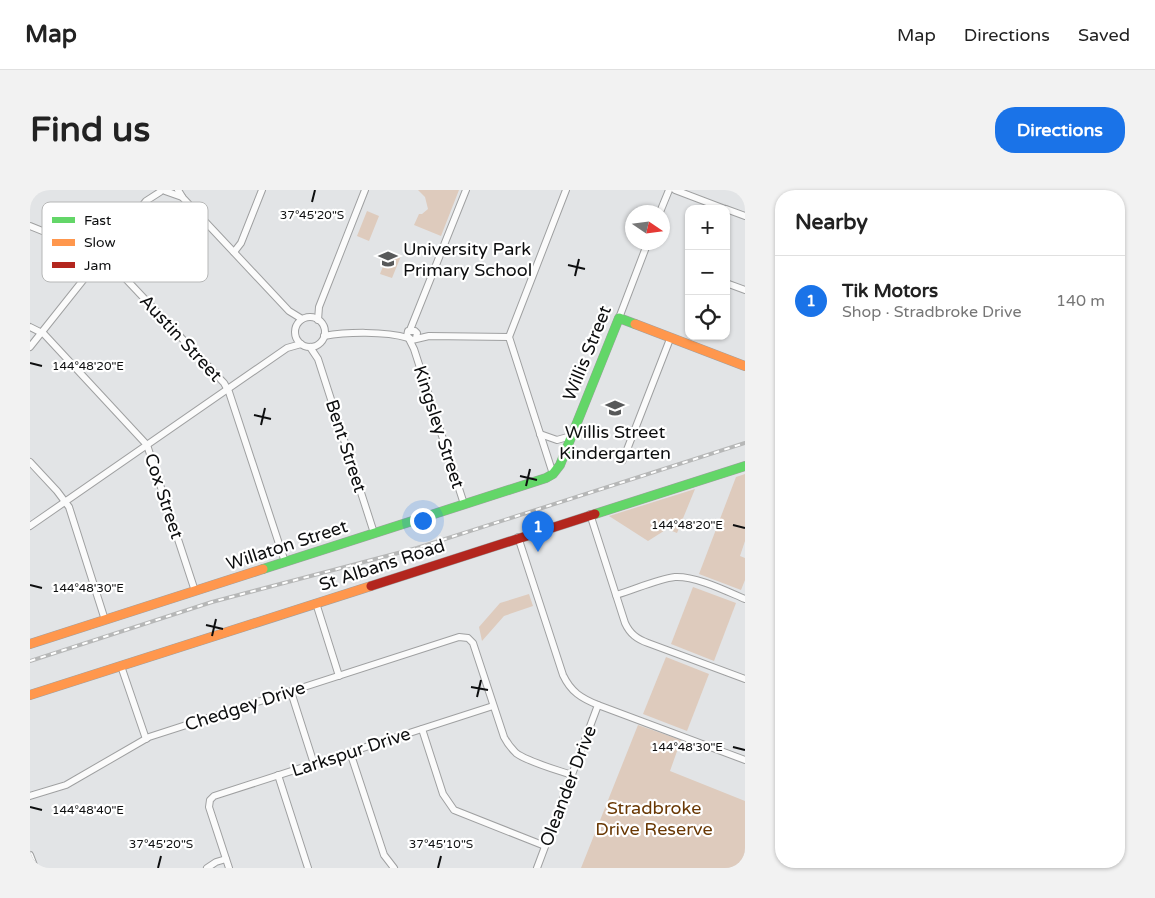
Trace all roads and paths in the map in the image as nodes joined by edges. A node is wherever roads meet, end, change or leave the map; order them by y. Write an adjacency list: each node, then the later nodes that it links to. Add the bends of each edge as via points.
1 (149, 190): 11 (street)
2 (178, 190): 10 (street)
3 (262, 190): 21 (street, via 241,243)
4 (365, 190): 26 (street)
5 (466, 190): 37 (street, Kingsley Street)
6 (566, 190): 40 (street)
7 (668, 190): 13 (street)
8 (675, 190): 14 (street)
9 (162, 191): 10 (street); 11 (street)
10 (183, 198): 12 (street)
11 (146, 201)
12 (187, 202)
13 (663, 205)
14 (715, 205)
15 (730, 210): 16 (street)
16 (745, 216)
17 (208, 224): 21 (street)
18 (30, 226): 19 (street, Austin Street)
19 (42, 231)
20 (645, 250): 29 (street, Willis Street)
21 (234, 252): 27 (street)
22 (81, 282): 35 (street)
23 (127, 282): 49 (street, Austin Street)
24 (730, 284): 25 (street)
25 (745, 290)
26 (319, 307): 28 (street); 31 (street)
27 (289, 311): 30 (street); 32 (street)
28 (311, 317): 30 (street); 31 (street)
29 (618, 318): 41 (street); 51 (street, Willis Street)
30 (302, 319): 32 (street)
31 (318, 320): 34 (street)
32 (296, 326): 38 (street)
33 (30, 327): 35 (street, Cox Street)
34 (324, 328): 36 (street); 39 (street)
35 (41, 332): 44 (street); 52 (street, Cox Street)
36 (339, 333): 37 (street); 39 (street)
37 (412, 335): 40 (street); 58 (street, Kingsley Street)
38 (295, 336): 42 (street); 46 (street)
39 (324, 336): 43 (street)
40 (509, 337): 50 (street)
41 (670, 339): 48 (street); 53 (street)
42 (300, 344): 45 (street); 46 (street)
43 (318, 344): 45 (street); 47 (street, Bent Street)
44 (30, 346)
45 (310, 347): 47 (street, Bent Street)
46 (287, 348): 49 (street)
47 (318, 358): 61 (street, Bent Street)
48 (745, 366)
49 (228, 389): 52 (street); 63 (street, Austin Street)
50 (540, 434): 51 (street, via 557,440); 56 (street)
51 (571, 436): 56 (street, Willis Street)
52 (147, 445): 57 (street); 64 (street, Cox Street)
53 (623, 460)
54 (30, 462): 57 (street)
55 (745, 466): 59 (street, St Albans Road)
56 (553, 474): 58 (street, Willaton Street)
57 (65, 501): 60 (street); 68 (street)
58 (464, 504): 61 (street, Willaton Street)
59 (590, 514): 62 (street, St Albans Road); 65 (street)
60 (30, 526)
61 (374, 533): 63 (street, Willaton Street)
62 (518, 538): 67 (street, St Albans Road); 75 (street, via 567,684 581,698)
63 (285, 562): 64 (street, Willaton Street)
64 (195, 591): 68 (street, Willaton Street)
65 (616, 595): 66 (street, via 679,578 697,581); 72 (street, via 625,623 634,636)
66 (745, 599)
67 (316, 603): 70 (street, St Albans Road); 71 (street)
68 (105, 620): 69 (street, Willaton Street)
69 (30, 644)
70 (121, 666): 74 (street, St Albans Road); 78 (street)
71 (340, 676): 73 (street, Chedgey Drive); 76 (street, Chedgey Drive, via 459,637 468,638 473,643)
72 (745, 679)
73 (291, 692): 78 (street, Chedgey Drive); 81 (street)
74 (30, 695)
75 (598, 705): 80 (street); 83 (street, Oleander Drive)
76 (493, 706): 77 (street, Larkspur Drive); 83 (street, via 510,748)
77 (422, 729): 79 (street, Larkspur Drive); 85 (street, via 443,794 454,810)
78 (146, 739): 84 (street, Chedgey Drive, via 66,785)
79 (350, 752): 81 (street, Larkspur Drive); 92 (street, via 384,854)
80 (745, 760)
81 (314, 764): 82 (street, Larkspur Drive)
82 (278, 775): 87 (street, Larkspur Drive, via 210,800 210,810); 91 (street)
83 (572, 776): 85 (street, Oleander Drive)
84 (30, 796)
85 (545, 846): 93 (street, Oleander Drive)
86 (30, 855): 88 (street)
87 (226, 859): 89 (street); 90 (street)
88 (35, 868)
89 (208, 868)
90 (229, 868)
91 (308, 868)
92 (394, 868)
93 (537, 868)

